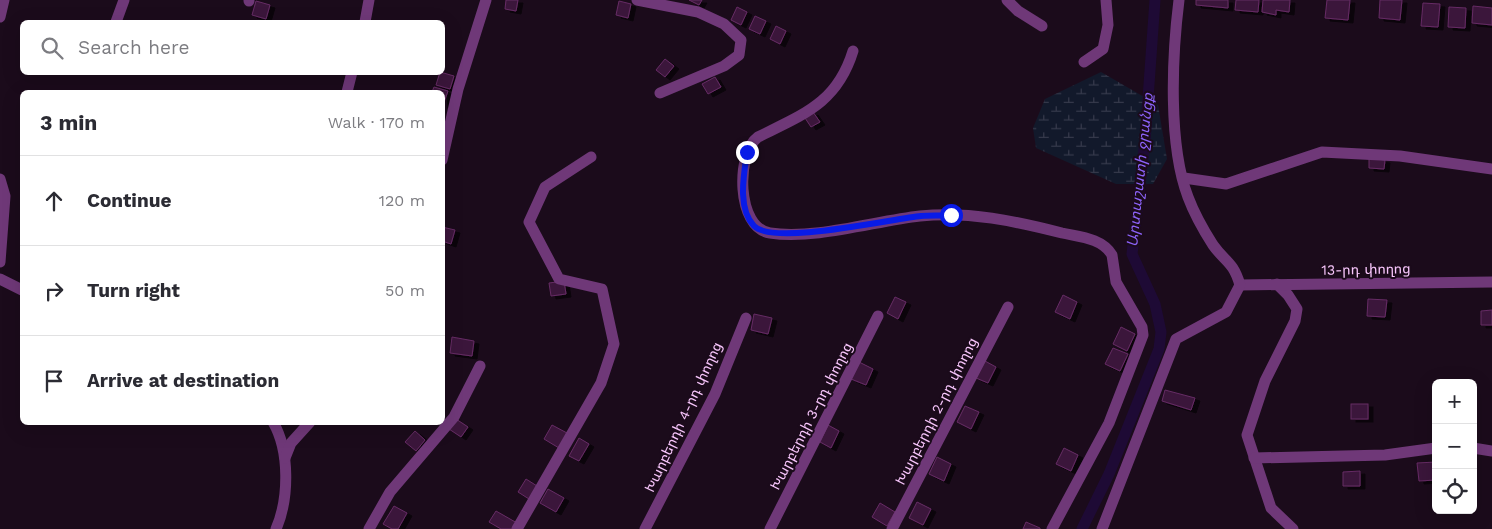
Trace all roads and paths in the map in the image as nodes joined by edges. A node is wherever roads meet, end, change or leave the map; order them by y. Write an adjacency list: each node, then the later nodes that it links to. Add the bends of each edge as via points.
1 (4, 0): 9 (street)
2 (124, 0): 10 (street)
3 (370, 0): 11 (street)
4 (486, 0): 18 (street, via 458,90)
5 (637, 0): 17 (street, via 698,12 724,24 741,40 739,55 724,66)
6 (1007, 0): 12 (street)
7 (1106, 0): 14 (street, via 1108,25 1103,49)
8 (1179, 0): 21 (street, via 1174,99 1176,143)
9 (0, 17)
10 (117, 20)
11 (365, 20)
12 (1042, 26)
13 (853, 51): 46 (street, via 841,81 826,99 758,136 750,145 744,198 748,215 757,228 770,233 799,234 921,216 951,215 1011,220 1099,242 1112,255 1116,282 1142,327 1143,335 1109,423)
14 (1084, 62)
15 (351, 75): 16 (street)
16 (347, 90)
17 (660, 92)
18 (445, 147)
19 (591, 157): 42 (street, via 545,187 529,222 559,279 602,289 614,344 602,383)
20 (1492, 169): 21 (street, via 1400,156 1322,152 1226,184)
21 (1184, 178): 27 (street, via 1188,197 1213,245 1236,270)
22 (0, 179): 23 (street, via 5,196)
23 (0, 262)
24 (0, 279): 28 (street)
25 (1492, 282): 26 (street, 13-րդ փողոց)
26 (1276, 284): 27 (street, 13-րդ փողոց); 39 (street, via 1297,309 1295,321 1264,381 1247,435)
27 (1240, 285): 47 (street, via 1226,312 1176,339)
28 (20, 289)
29 (1008, 307): 45 (street, Խարբերդի 2-րդ փողոց)
30 (878, 316): 44 (street, Խարբերդի 3-րդ փողոց)
31 (746, 318): 43 (street, Խարբերդի 4-րդ փողոց, via 715,394)
32 (480, 366): 41 (street, via 454,417 390,492)
33 (274, 425): 38 (street)
34 (307, 425): 38 (street, via 291,443)
35 (1432, 449): 39 (street, via 1385,455)
36 (1477, 449): 37 (street)
37 (1492, 451)
38 (285, 458): 40 (street, via 283,513)
39 (1254, 458): 48 (street, via 1271,508)
40 (276, 529)
41 (369, 529)
42 (517, 529)
43 (645, 529)
44 (770, 529)
45 (892, 529)
46 (1052, 529)
47 (1102, 529)
48 (1293, 529)

